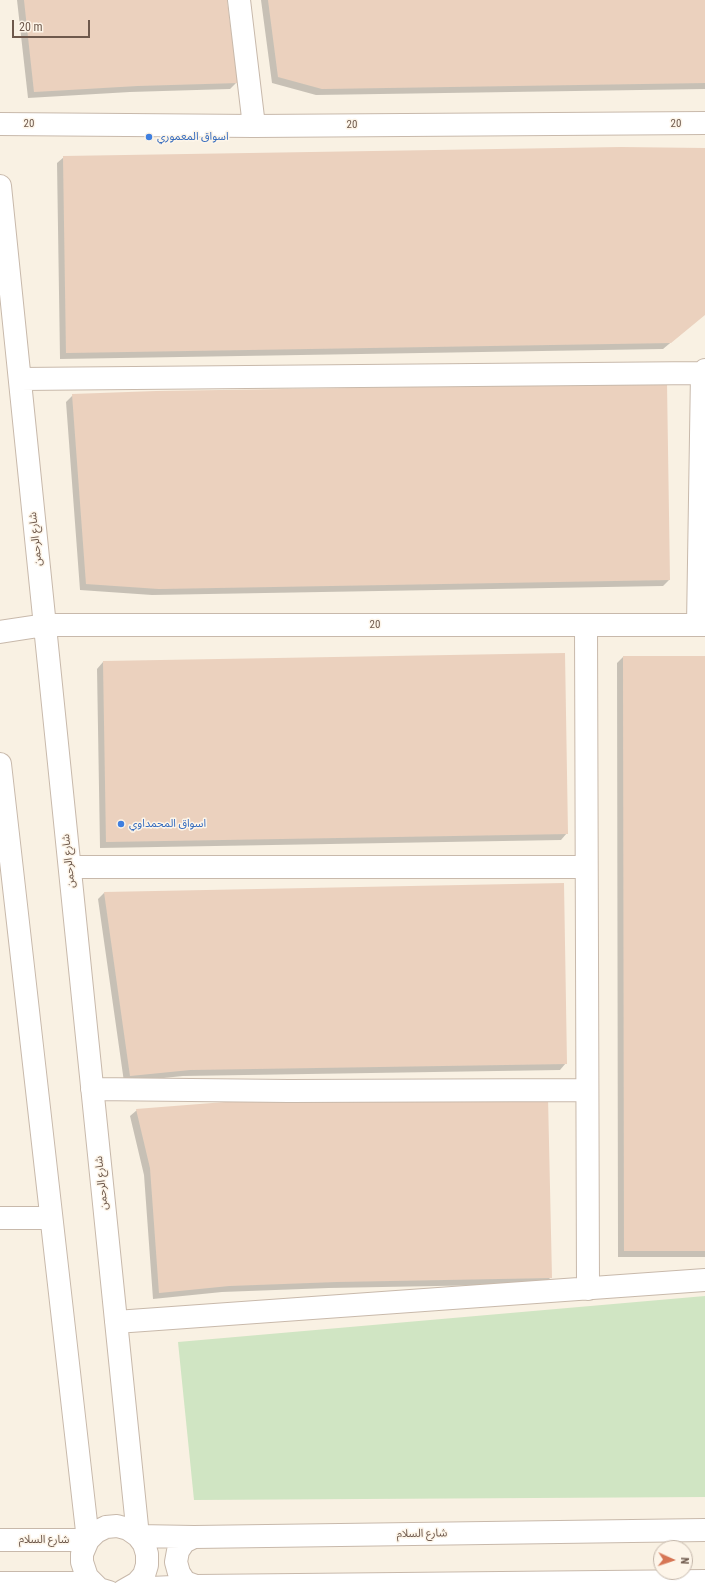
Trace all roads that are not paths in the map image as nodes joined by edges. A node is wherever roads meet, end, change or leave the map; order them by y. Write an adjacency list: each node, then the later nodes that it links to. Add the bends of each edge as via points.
1 (240, 0): 4 (street)
2 (0, 124): 4 (street, 20)
3 (705, 124): 4 (street, 20)
4 (254, 126)
5 (0, 186): 7 (street, شارع الرحمن)
6 (703, 371): 7 (street); 10 (street)
7 (20, 379): 8 (street, شارع الرحمن)
8 (45, 625): 9 (street, 20); 11 (street, 20); 13 (street, شارع الرحمن)
9 (586, 625): 10 (street, 20); 14 (street)
10 (702, 625)
11 (0, 632)
12 (0, 764): 18 (street)
13 (70, 867): 14 (street); 15 (street, شارع الرحمن)
14 (586, 868): 16 (street)
15 (92, 1089): 16 (street); 21 (street, شارع الرحمن)
16 (587, 1090): 20 (street)
17 (0, 1218): 18 (street)
18 (51, 1218): 27 (street)
19 (705, 1280): 20 (street)
20 (588, 1289): 21 (street)
21 (116, 1322): 23 (street, شارع الرحمن)
22 (705, 1530): 24 (street, شارع السلام)
23 (138, 1536): 24 (street, شارع السلام); 27 (street, via 128,1529 117,1526 106,1527); 32 (street, via 147,1554 144,1575 137,1583)
24 (194, 1537): 31 (street, via 184,1542 178,1551 176,1562 178,1573 185,1582)
25 (0, 1540): 26 (street, شارع السلام)
26 (53, 1540): 27 (street, شارع السلام); 30 (street, via 69,1551 71,1561 69,1570 62,1578)
27 (88, 1540): 32 (street, via 84,1547 82,1562 87,1577)
28 (705, 1581): 31 (street)
29 (0, 1583): 30 (street)
30 (52, 1583): 32 (street)
31 (196, 1586): 32 (street)
32 (111, 1590)

